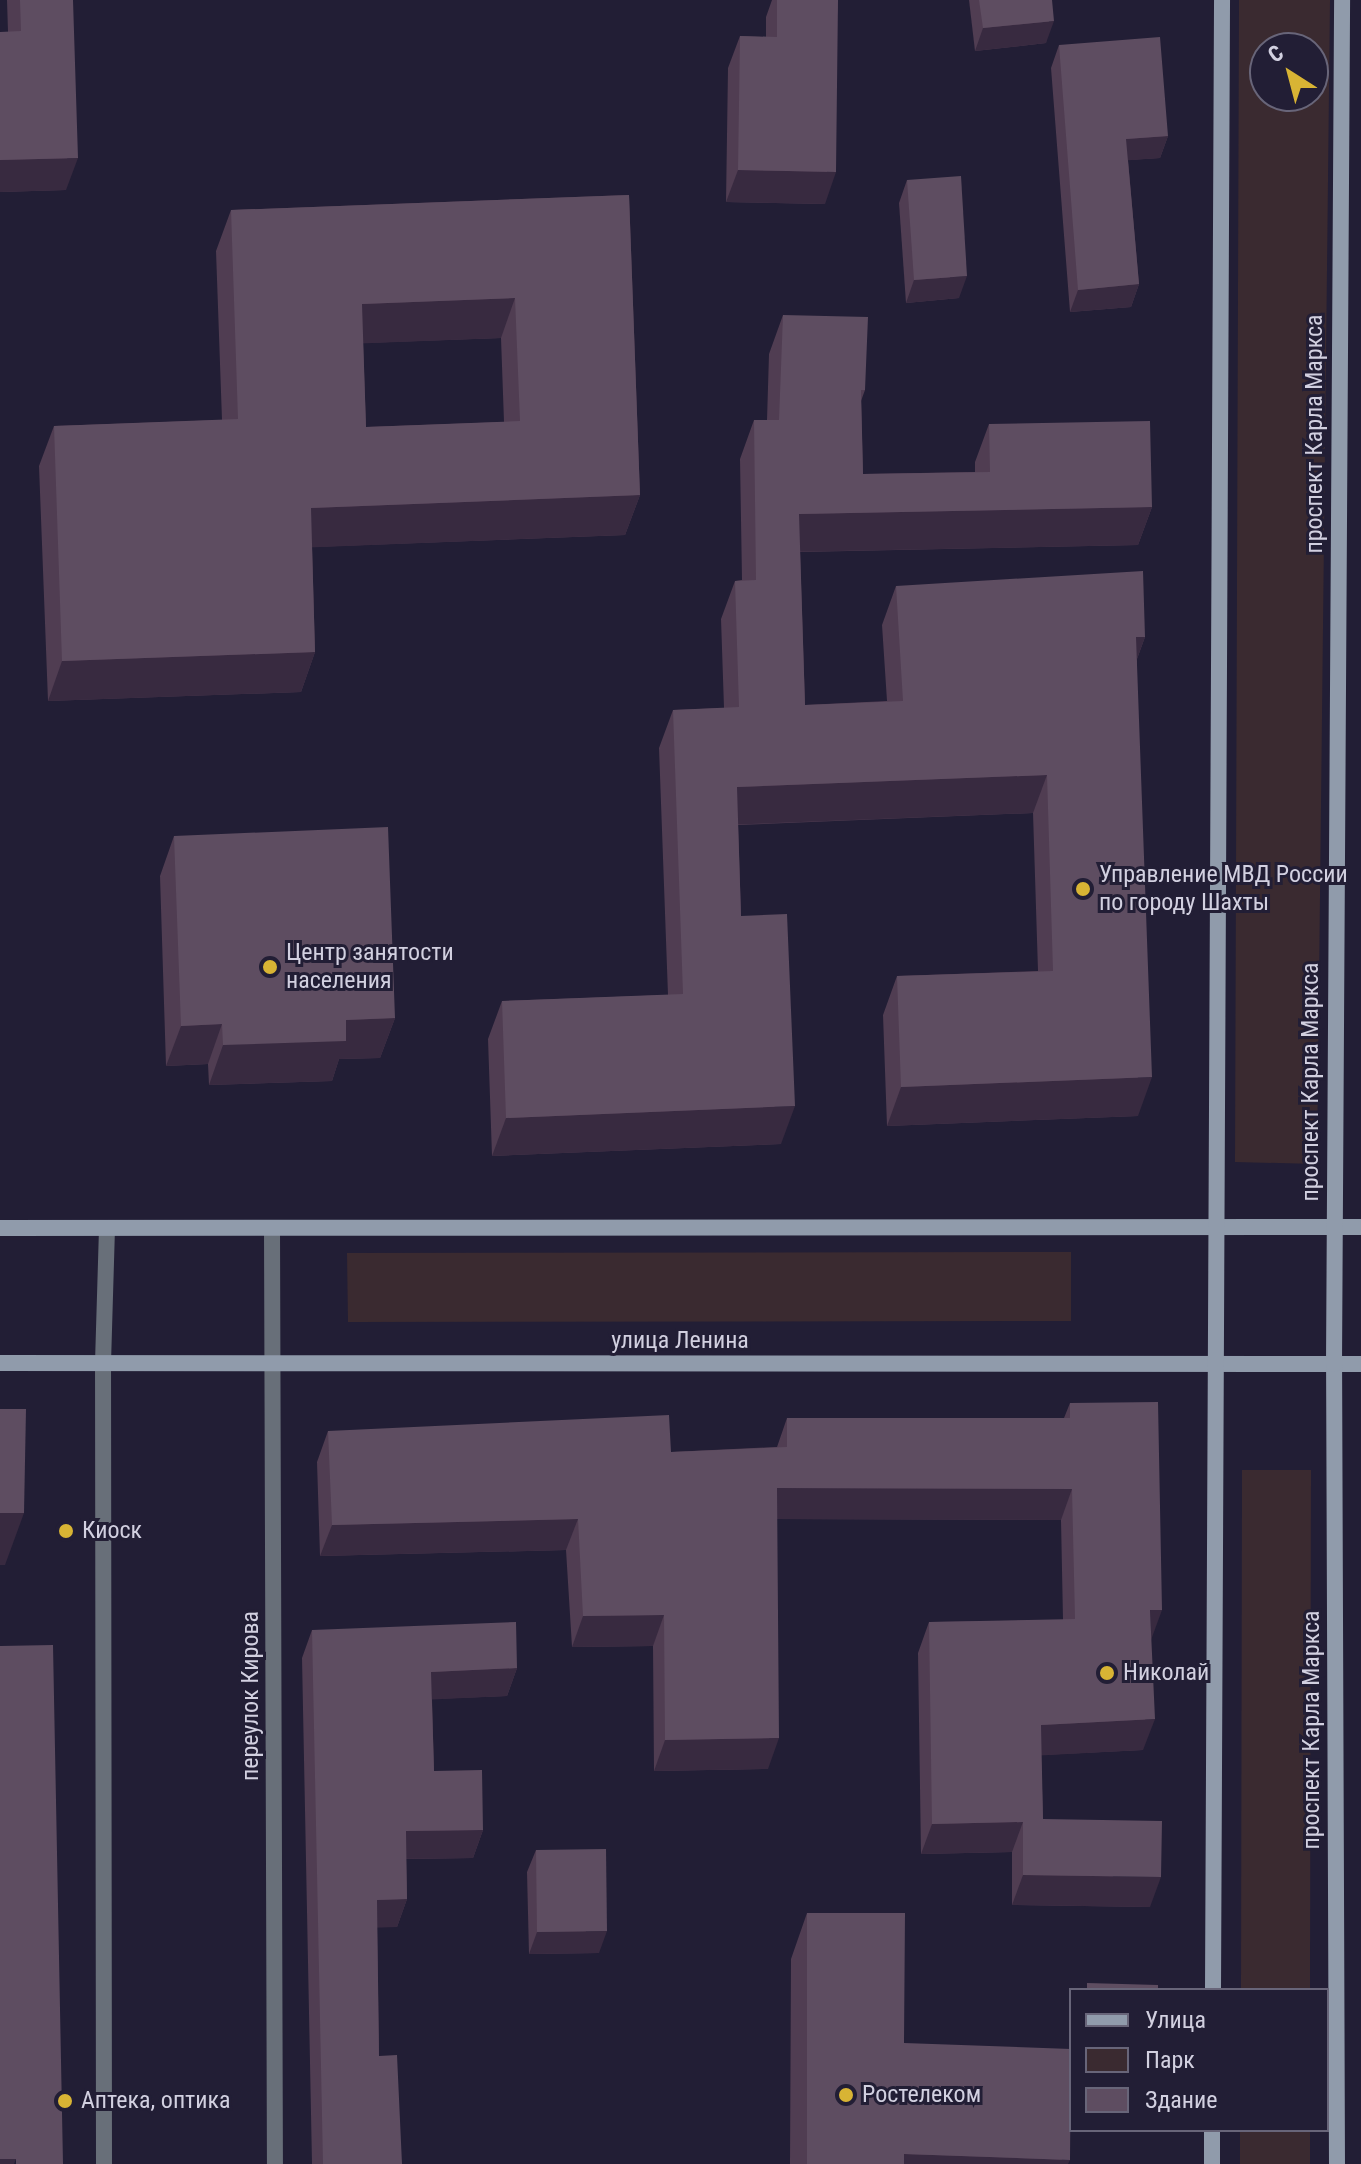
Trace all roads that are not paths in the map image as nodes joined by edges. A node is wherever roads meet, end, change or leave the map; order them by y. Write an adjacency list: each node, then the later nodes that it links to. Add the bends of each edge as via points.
1 (1222, 0): 8 (main road)
2 (1342, 0): 3 (main road, проспект Карла Маркса)
3 (1335, 1227): 4 (main road); 8 (main road); 12 (main road, проспект Карла Маркса)
4 (1361, 1227)
5 (0, 1228): 6 (main road)
6 (107, 1228): 7 (main road); 11 (street)
7 (272, 1228): 8 (main road); 14 (street, переулок Кирова)
8 (1215, 1229): 9 (main road)
9 (1215, 1362): 12 (main road, улица Ленина); 14 (main road, улица Ленина); 15 (main road)
10 (0, 1363): 11 (main road, улица Ленина)
11 (103, 1363): 14 (main road, улица Ленина); 17 (street)
12 (1334, 1364): 13 (main road, улица Ленина); 20 (main road, проспект Карла Маркса)
13 (1361, 1364)
14 (275, 1365): 18 (street, переулок Кирова)
15 (1213, 1988)
16 (1212, 2132): 19 (main road)
17 (104, 2164)
18 (275, 2164)
19 (1212, 2164)
20 (1337, 2164)

